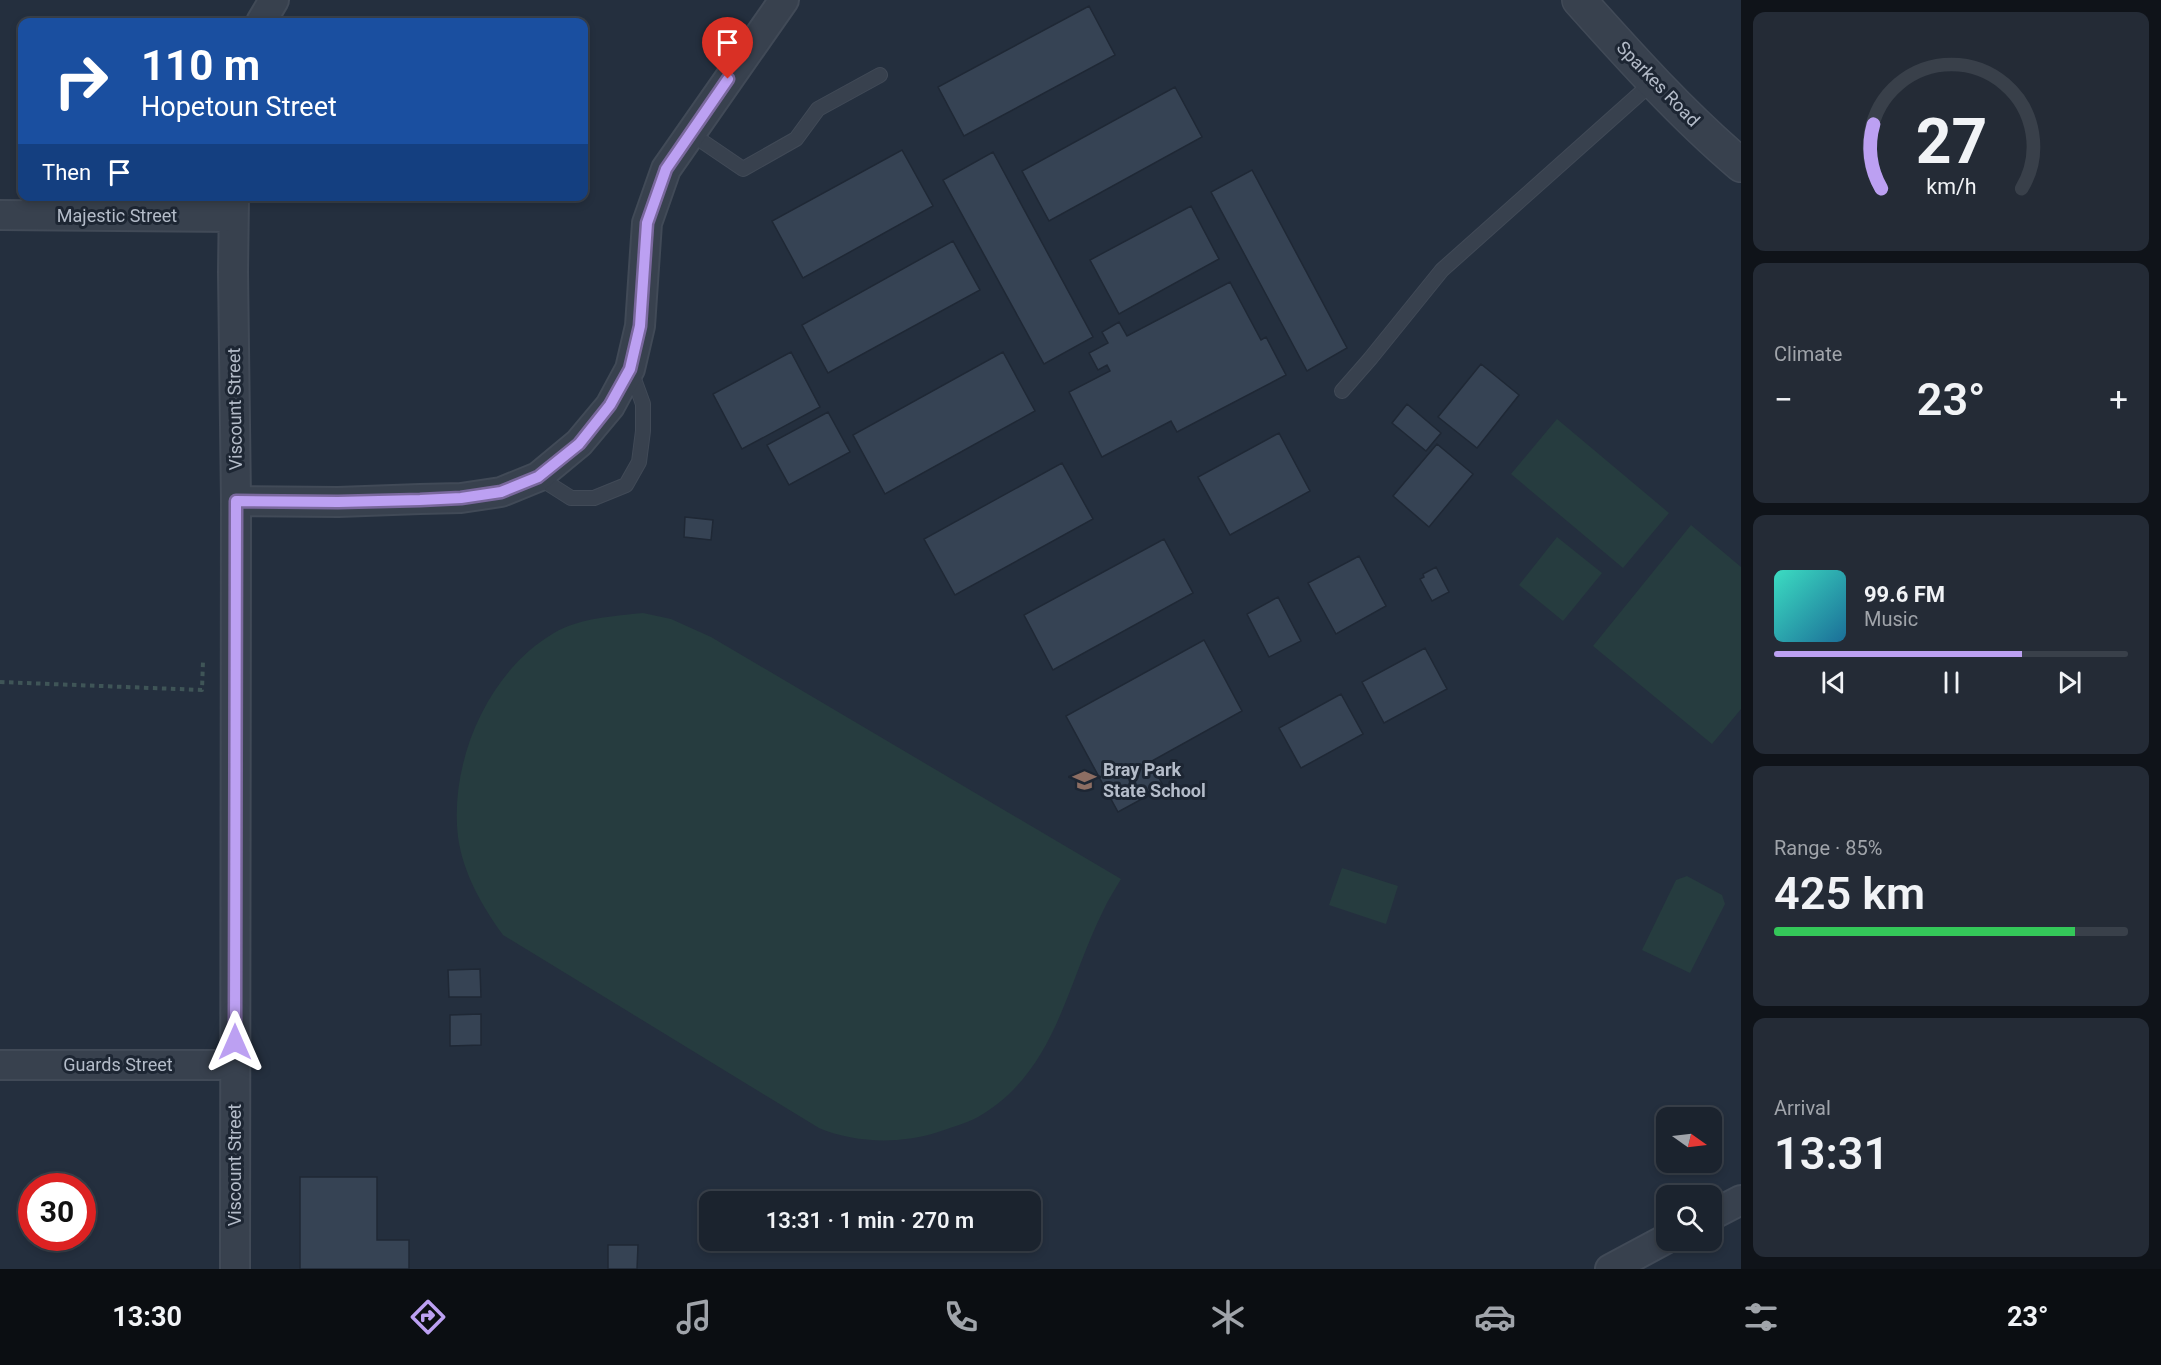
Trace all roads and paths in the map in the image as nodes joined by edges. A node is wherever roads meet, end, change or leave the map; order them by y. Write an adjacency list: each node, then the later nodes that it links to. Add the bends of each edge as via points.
1 (274, 0): 4 (street)
2 (784, 0): 7 (street)
3 (1579, 0): 6 (street, Sparkes Road)
4 (263, 18)
5 (880, 75): 7 (lane, via 818,109 796,140 743,169)
6 (1654, 81): 8 (street, Sparkes Road); 12 (lane, via 1442,270)
7 (690, 134): 11 (street, via 666,169 647,223 640,326)
8 (1741, 165)
9 (234, 207): 10 (street, Majestic Street); 14 (street, Viscount Street)
10 (0, 216)
11 (630, 369): 13 (street, via 610,405 579,444); 13 (lane, via 643,404 643,431 639,462 626,485 594,498 571,498)
12 (1342, 391)
13 (538, 477): 14 (street, via 501,492 461,498)
14 (236, 501): 18 (street, Viscount Street)
15 (203, 658): 16 (path, via 202,690)
16 (0, 682)
17 (0, 1065): 18 (street, Guards Street)
18 (235, 1065): 22 (street, Viscount Street)
19 (1741, 1200): 20 (street)
20 (1722, 1210)
21 (1656, 1244): 23 (street)
22 (235, 1269)
23 (1610, 1269)

